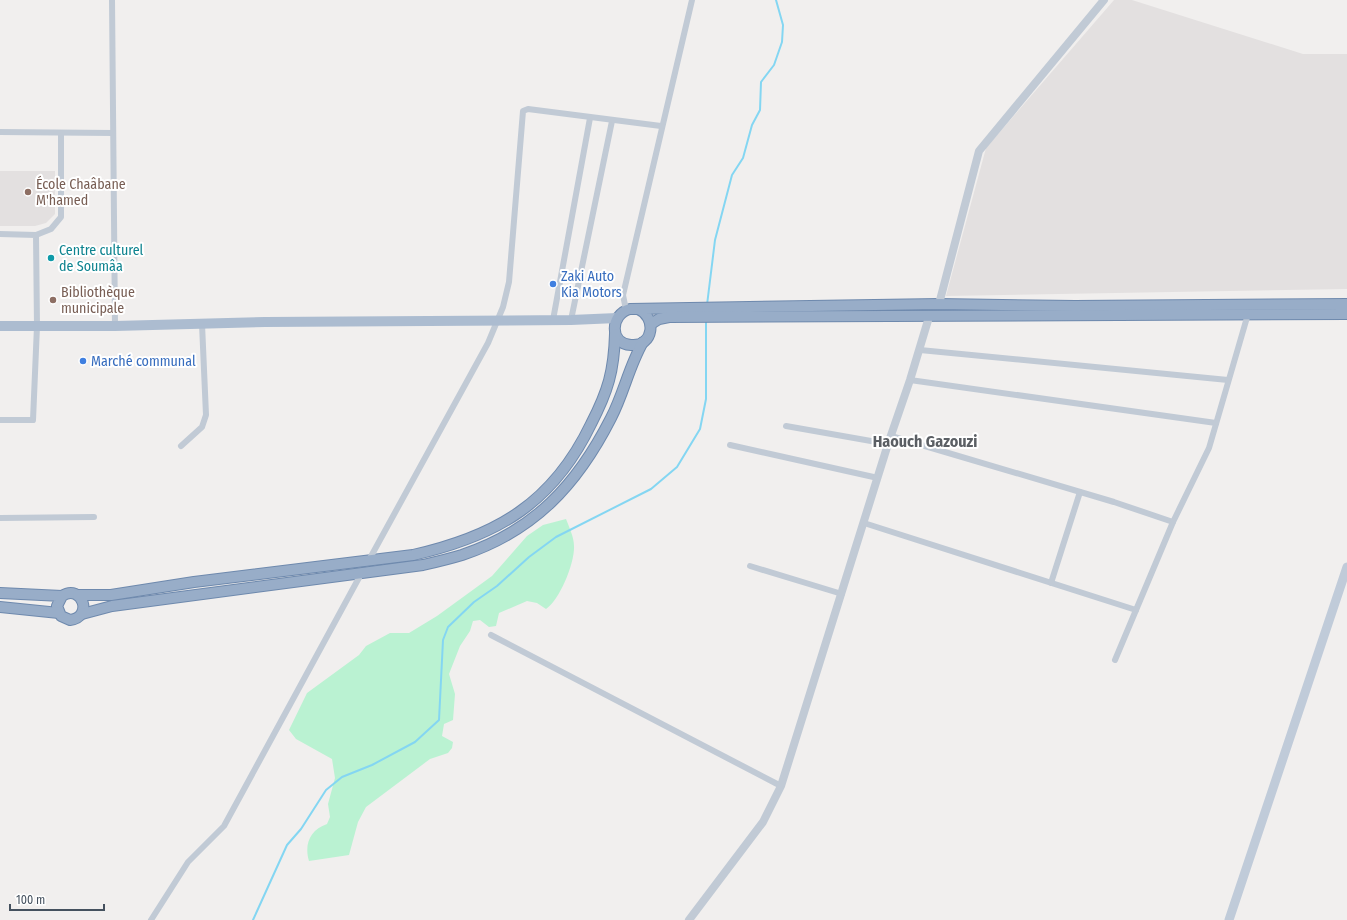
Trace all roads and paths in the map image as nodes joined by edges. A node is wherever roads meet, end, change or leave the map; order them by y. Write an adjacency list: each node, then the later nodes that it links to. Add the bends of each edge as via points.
1 (112, 0): 9 (street)
2 (692, 0): 6 (street)
3 (1104, 0): 12 (street, via 979,151)
4 (590, 118): 5 (street); 22 (street, via 528,109 522,114 509,282); 23 (street)
5 (612, 121): 6 (street); 24 (street)
6 (661, 126): 15 (street, via 623,295)
7 (0, 132): 8 (street)
8 (61, 133): 9 (street); 11 (street, via 61,217 51,229)
9 (113, 133): 29 (street)
10 (0, 234): 11 (street)
11 (36, 235): 28 (street)
12 (939, 304): 13 (highway); 17 (highway)
13 (1347, 304)
14 (638, 309): 15 (highway); 16 (highway); 26 (highway, via 645,313)
15 (626, 310): 21 (highway)
16 (698, 313): 17 (highway); 26 (highway, via 664,318)
17 (718, 313): 20 (highway)
18 (1248, 314): 19 (highway); 20 (highway); 34 (street)
19 (1347, 314)
20 (928, 317): 32 (street)
21 (616, 318): 24 (main road); 30 (highway)
22 (499, 320): 23 (main road); 25 (main road); 47 (street)
23 (553, 320): 24 (main road)
24 (571, 320)
25 (202, 324): 29 (main road); 40 (street, via 206,415 202,427)
26 (651, 324): 31 (highway, via 650,332)
27 (0, 326): 28 (main road)
28 (37, 326): 29 (main road); 35 (street, via 33,420)
29 (115, 326)
30 (615, 334): 31 (highway, via 627,345); 47 (highway, via 613,371 597,412 568,466 538,497 500,524 472,538 435,550)
31 (643, 342): 50 (highway, via 622,394 599,440 577,475 544,510 503,537 461,556 423,565)
32 (920, 350): 33 (street); 34 (street)
33 (910, 380): 36 (street); 38 (street)
34 (1228, 380): 36 (street)
35 (0, 420)
36 (1216, 423): 46 (street, via 1209,448)
37 (786, 426): 38 (street)
38 (889, 440): 41 (street); 42 (street)
39 (730, 444): 41 (street)
40 (181, 446)
41 (878, 478): 45 (street)
42 (1080, 492): 46 (street); 51 (street)
43 (94, 517): 44 (street)
44 (0, 518)
45 (864, 522): 51 (street); 53 (street)
46 (1173, 522): 57 (street)
47 (369, 560): 54 (highway, via 111,595)
48 (750, 566): 53 (street)
49 (1347, 567): 65 (main road)
50 (361, 574): 59 (highway, via 112,606); 63 (street, via 224,826 188,862)
51 (1051, 583): 57 (street)
52 (0, 593): 55 (highway)
53 (842, 594): 62 (street)
54 (78, 595): 55 (highway, via 71,593); 59 (highway, via 84,604)
55 (62, 596): 58 (highway, via 58,602)
56 (0, 607): 58 (highway)
57 (1136, 610): 61 (street)
58 (59, 613): 59 (highway, via 70,620)
59 (82, 614)
60 (490, 635): 62 (street)
61 (1115, 660)
62 (781, 786): 64 (street, via 763,822)
63 (151, 920)
64 (689, 920)
65 (1229, 920)

